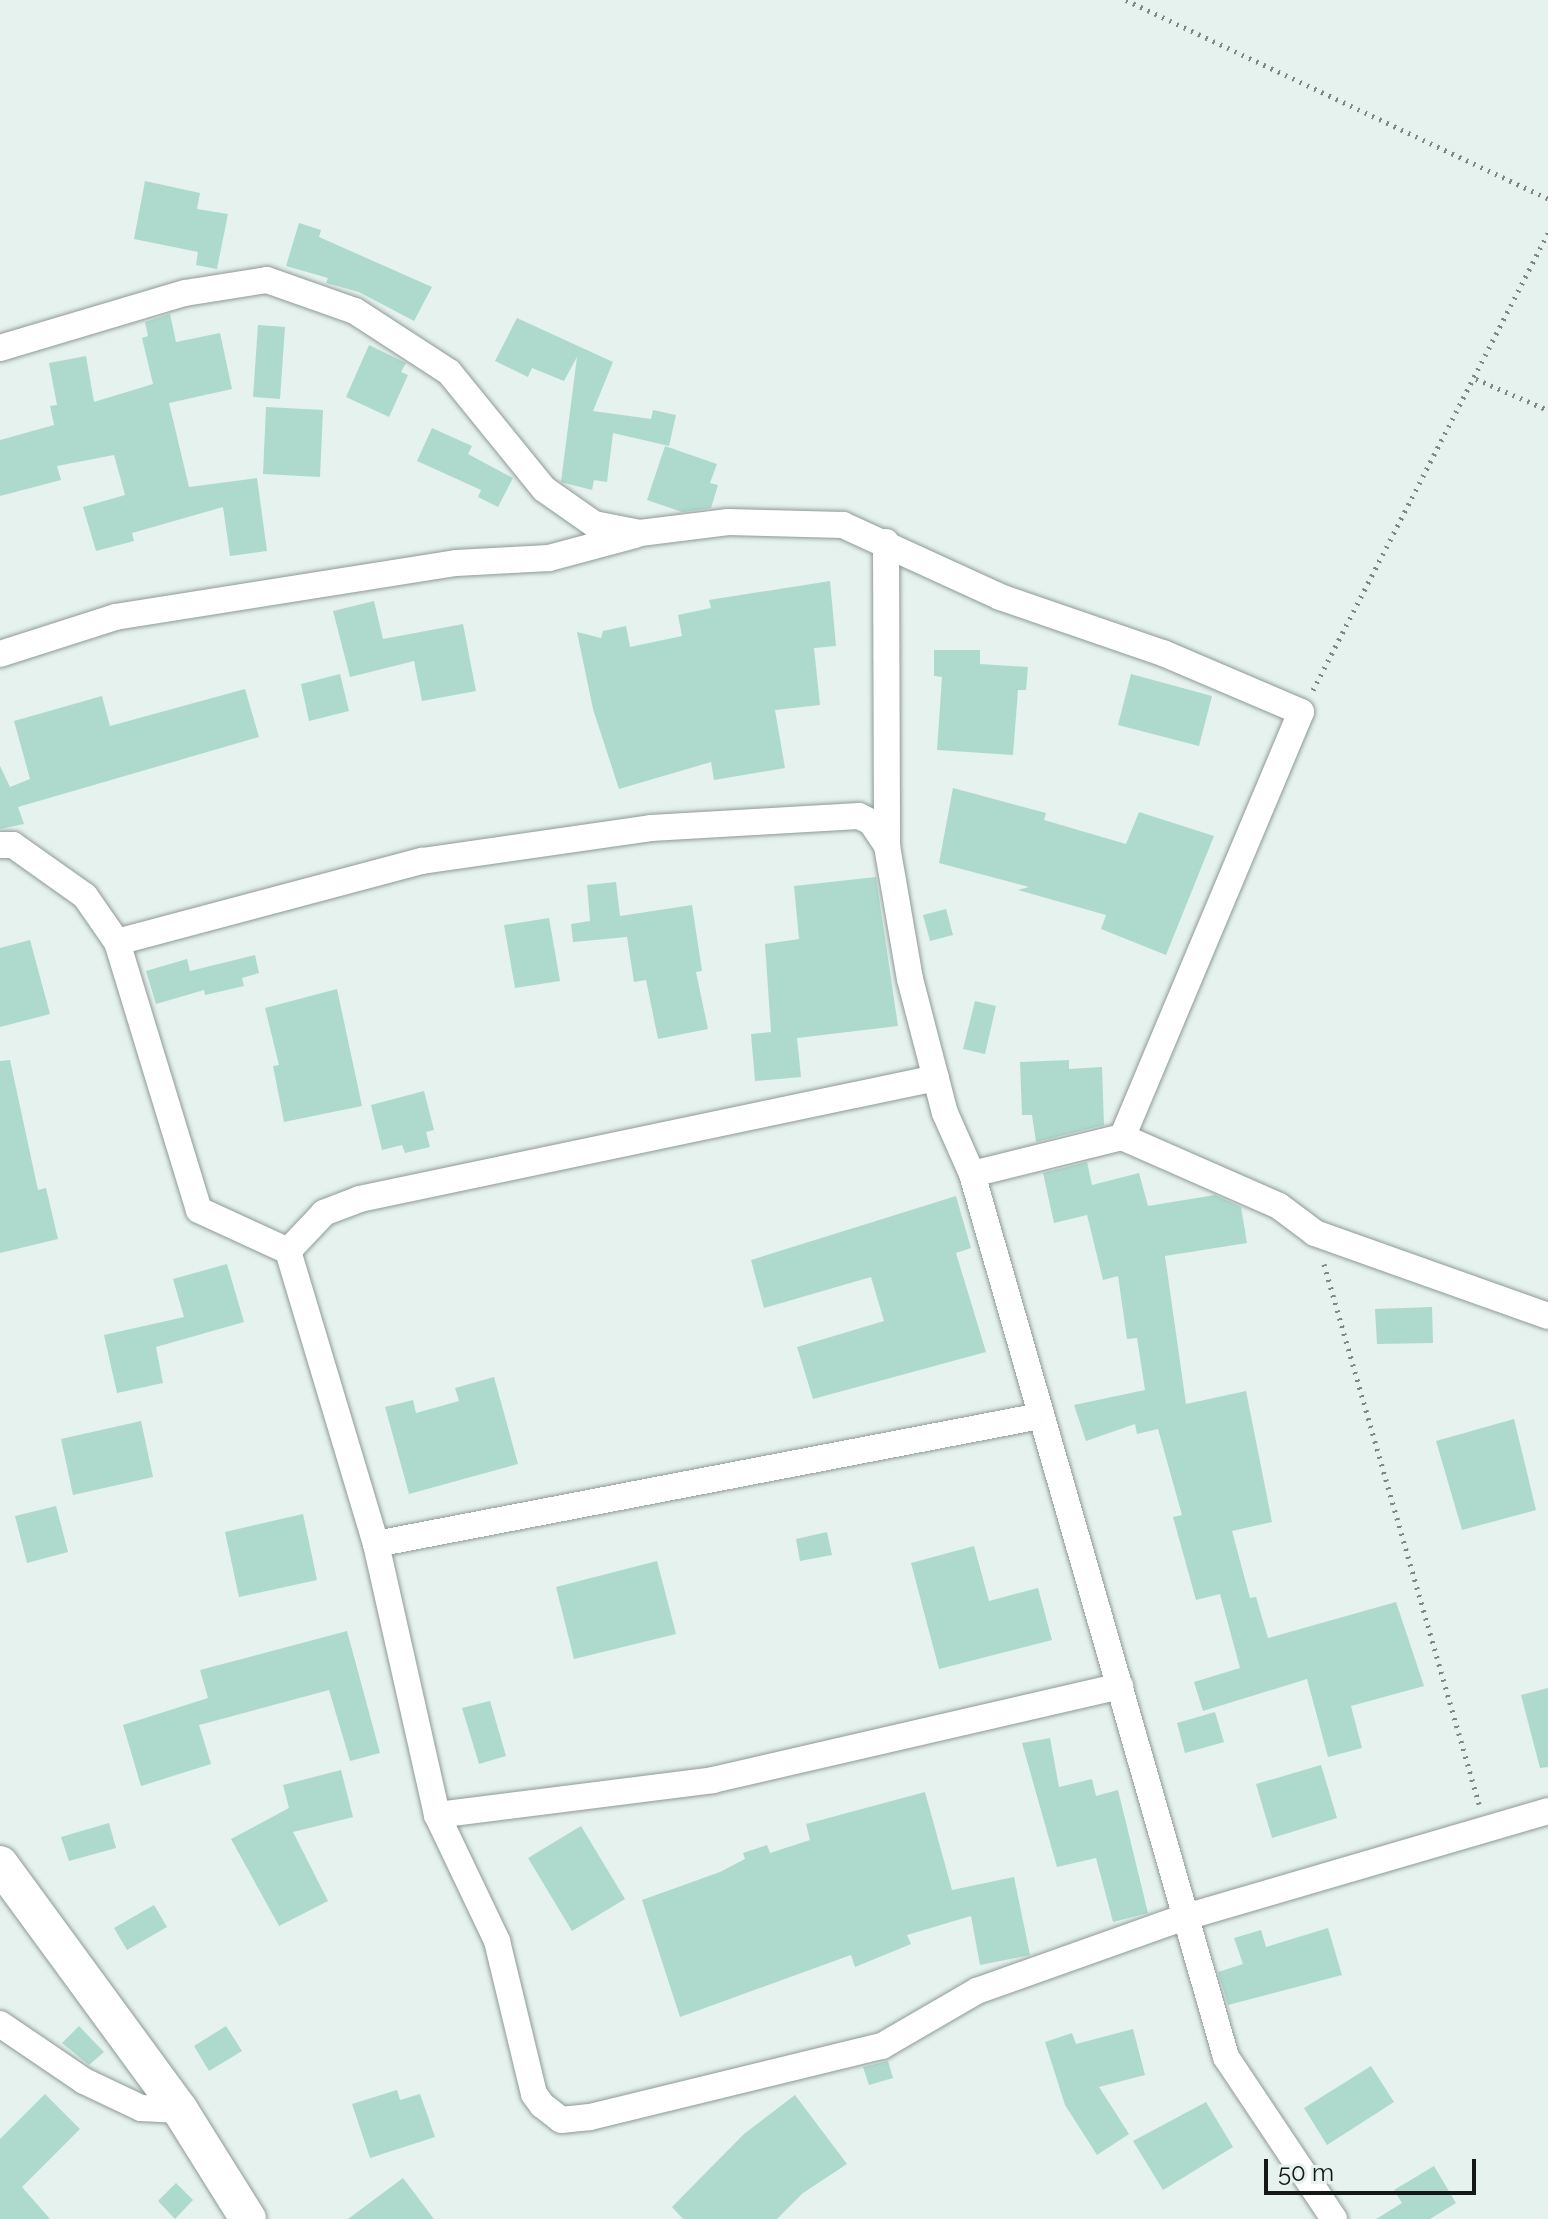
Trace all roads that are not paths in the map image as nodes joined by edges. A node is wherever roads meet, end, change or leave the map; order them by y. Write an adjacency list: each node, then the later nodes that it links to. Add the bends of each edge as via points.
1 (0, 348): 2 (street, via 185,293 267,280 355,311 449,372 544,489 594,524)
2 (640, 533): 3 (street, via 728,522 843,525); 4 (street, via 549,558 456,563 115,617)
3 (886, 542): 6 (street); 9 (street, via 1000,597 1163,653 1301,712)
4 (0, 654)
5 (0, 845): 7 (street, via 13,845 85,896)
6 (887, 846): 7 (street, via 871,822 859,816 651,828 422,861); 8 (street, via 910,979)
7 (117, 942): 11 (street, via 199,1210)
8 (936, 1078): 10 (street); 11 (street, via 360,1199 324,1213)
9 (1122, 1137): 10 (street); 12 (street, via 1279,1206 1315,1233)
10 (972, 1174): 13 (street)
11 (288, 1251): 14 (street)
12 (1548, 1316)
13 (1040, 1416): 14 (street); 15 (street)
14 (376, 1544): 17 (street)
15 (1120, 1686): 17 (street, via 713,1780); 19 (street)
16 (1548, 1811): 19 (street)
17 (437, 1815): 19 (street, via 497,1941 534,2094 561,2120 882,2046 977,1991)
18 (0, 1864): 21 (street)
19 (1182, 1918): 23 (street, via 1226,2057)
20 (0, 2024): 21 (street, via 84,2081 141,2108)
21 (180, 2110): 22 (street)
22 (241, 2217)
23 (1334, 2219)

